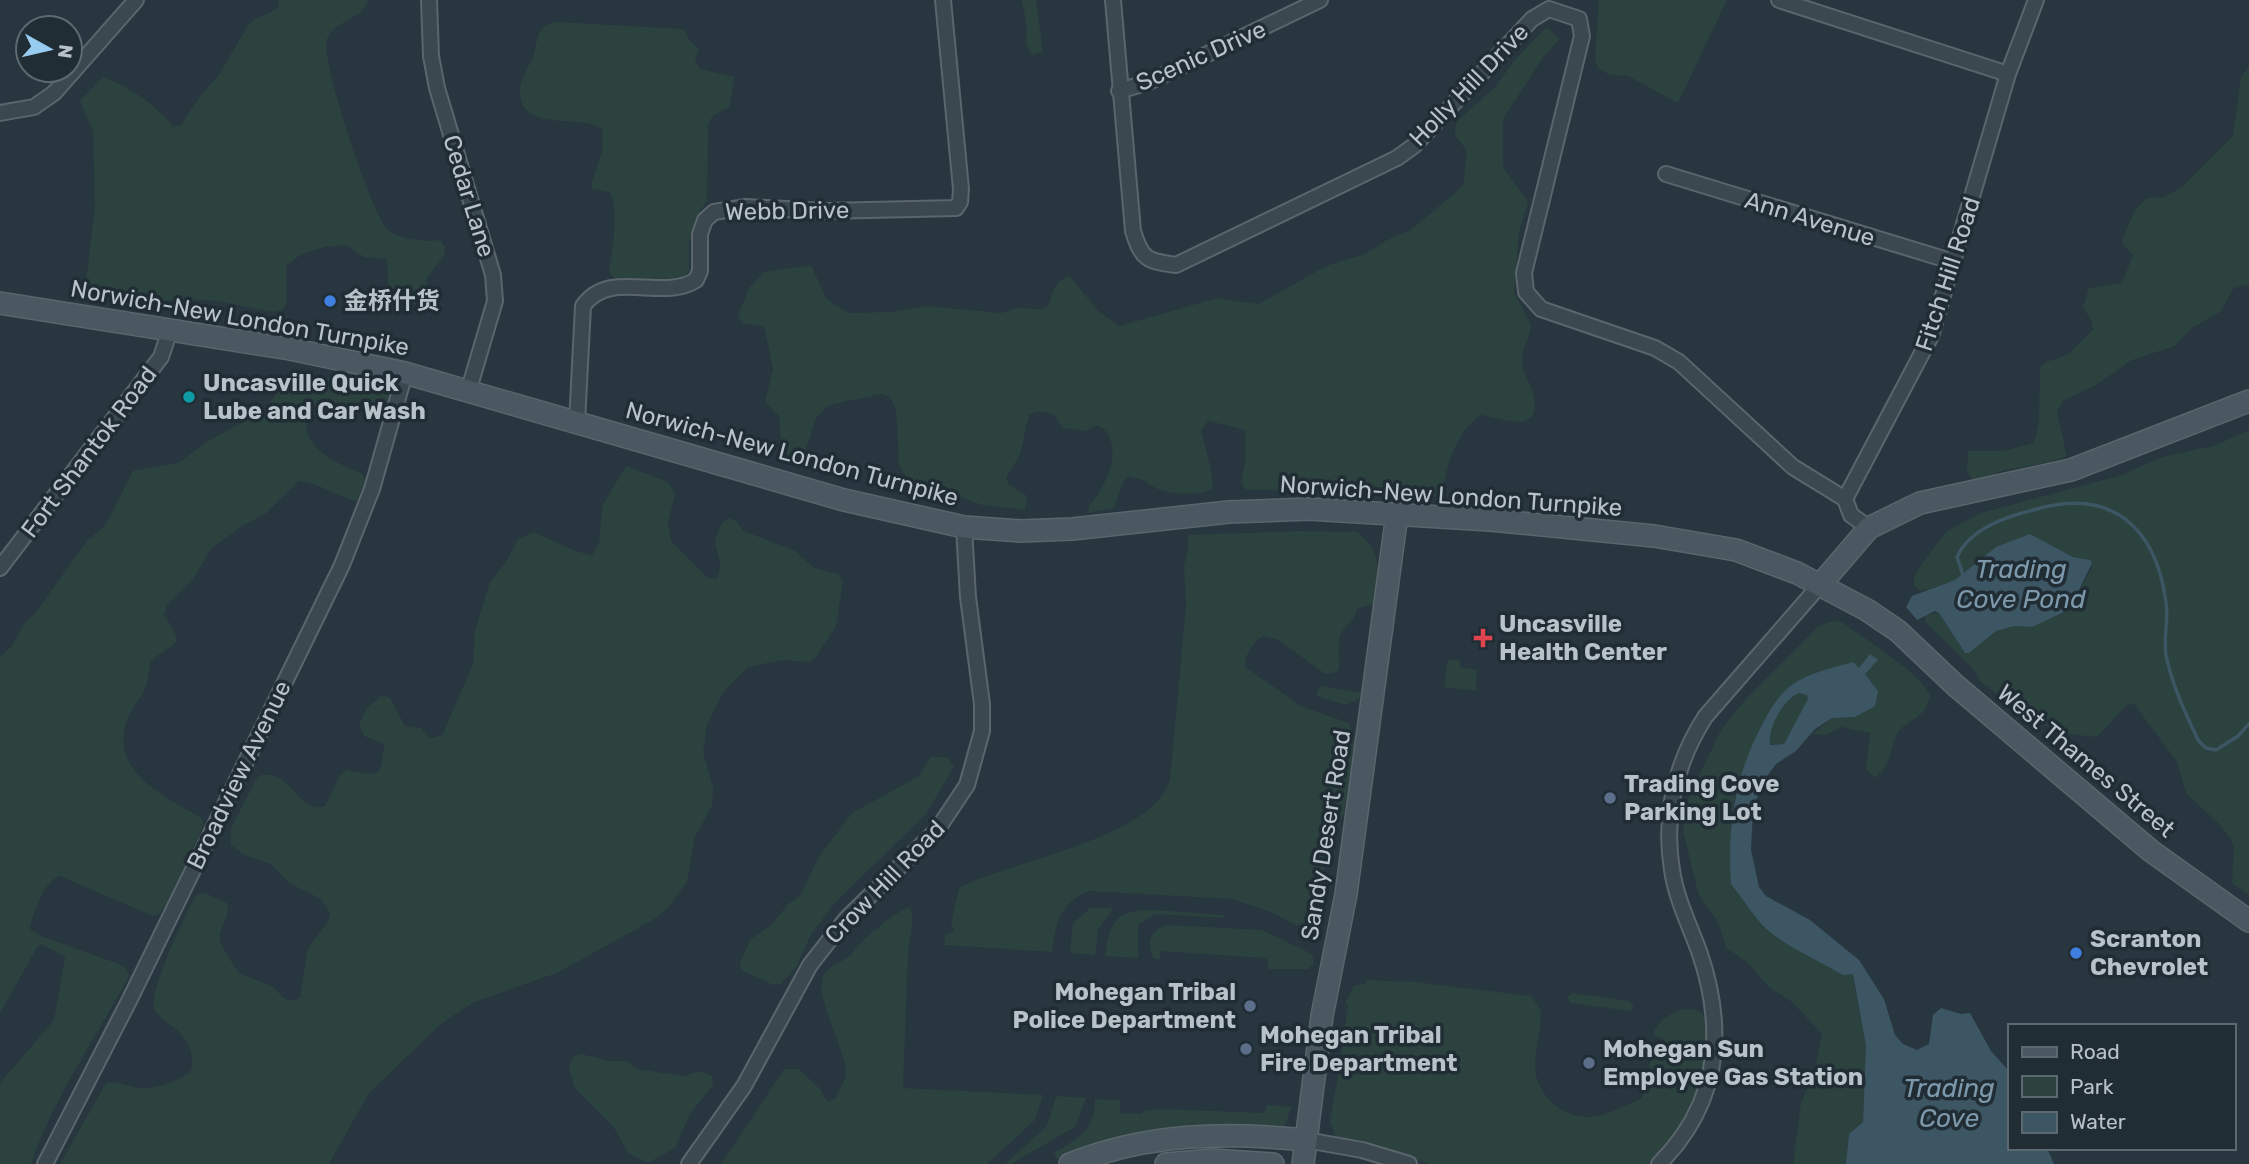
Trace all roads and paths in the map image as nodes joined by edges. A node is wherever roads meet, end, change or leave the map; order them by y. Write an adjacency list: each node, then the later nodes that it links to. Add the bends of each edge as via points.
1 (136, 0): 10 (street, via 54,93 34,107)
2 (429, 0): 16 (street, Cedar Lane, via 437,88 493,275 495,302)
3 (943, 0): 18 (street, Webb Drive, via 960,202 956,208 824,211 746,207 714,212 700,234 696,280 675,288 604,289 583,306)
4 (1113, 0): 9 (street, Holly Hill Drive)
5 (1320, 0): 9 (street, Scenic Drive, via 1149,82)
6 (1779, 0): 8 (street)
7 (2036, 0): 8 (street, Fitch Hill Road)
8 (2008, 74): 12 (street, Fitch Hill Road)
9 (1119, 91): 19 (street, Holly Hill Drive, via 1133,231 1140,253 1152,262 1176,265 1406,151 1532,19 1549,9 1579,19 1582,36 1524,272 1526,292 1541,309 1655,348 1679,362 1793,467)
10 (0, 113)
11 (1666, 174): 12 (street, Ann Avenue)
12 (1954, 262): 19 (street, Fitch Hill Road, via 1920,360)
13 (0, 303): 14 (main road, Norwich-New London Turnpike)
14 (170, 330): 15 (main road, Norwich-New London Turnpike); 23 (street, Fort Shantok Road, via 161,357)
15 (405, 373): 16 (main road, Norwich-New London Turnpike); 28 (street, Broadview Avenue, via 372,489 342,565)
16 (469, 389): 18 (main road, Norwich-New London Turnpike)
17 (2249, 401): 22 (main road, via 2071,470 1945,495)
18 (576, 423): 21 (main road, Norwich-New London Turnpike, via 855,503)
19 (1845, 499): 22 (street, via 1851,515)
20 (1397, 514): 21 (main road, Norwich-New London Turnpike, via 1309,509 1021,531); 24 (main road, Norwich-New London Turnpike, via 1697,542 1763,559); 27 (main road, Sandy Desert Road, via 1346,894 1322,1016)
21 (964, 527): 29 (street, Crow Hill Road, via 982,704 982,731 967,785 937,830 846,919 810,965 744,1086)
22 (1869, 528): 24 (main road)
23 (0, 568)
24 (1821, 585): 25 (main road, Norwich-New London Turnpike); 35 (street, via 1705,717 1675,782 1669,827 1672,873 1707,978 1715,1038 1701,1102 1680,1141)
25 (1898, 631): 26 (main road, West Thames Street, via 2151,851)
26 (2249, 921)
27 (1306, 1140): 30 (main road, via 1183,1136 1136,1143); 33 (main road, Sandy Desert Road); 34 (street)
28 (45, 1164)
29 (689, 1164)
30 (1070, 1164)
31 (1166, 1164): 32 (main road, via 1213,1160)
32 (1273, 1164)
33 (1303, 1164)
34 (1409, 1164)
35 (1659, 1164)

